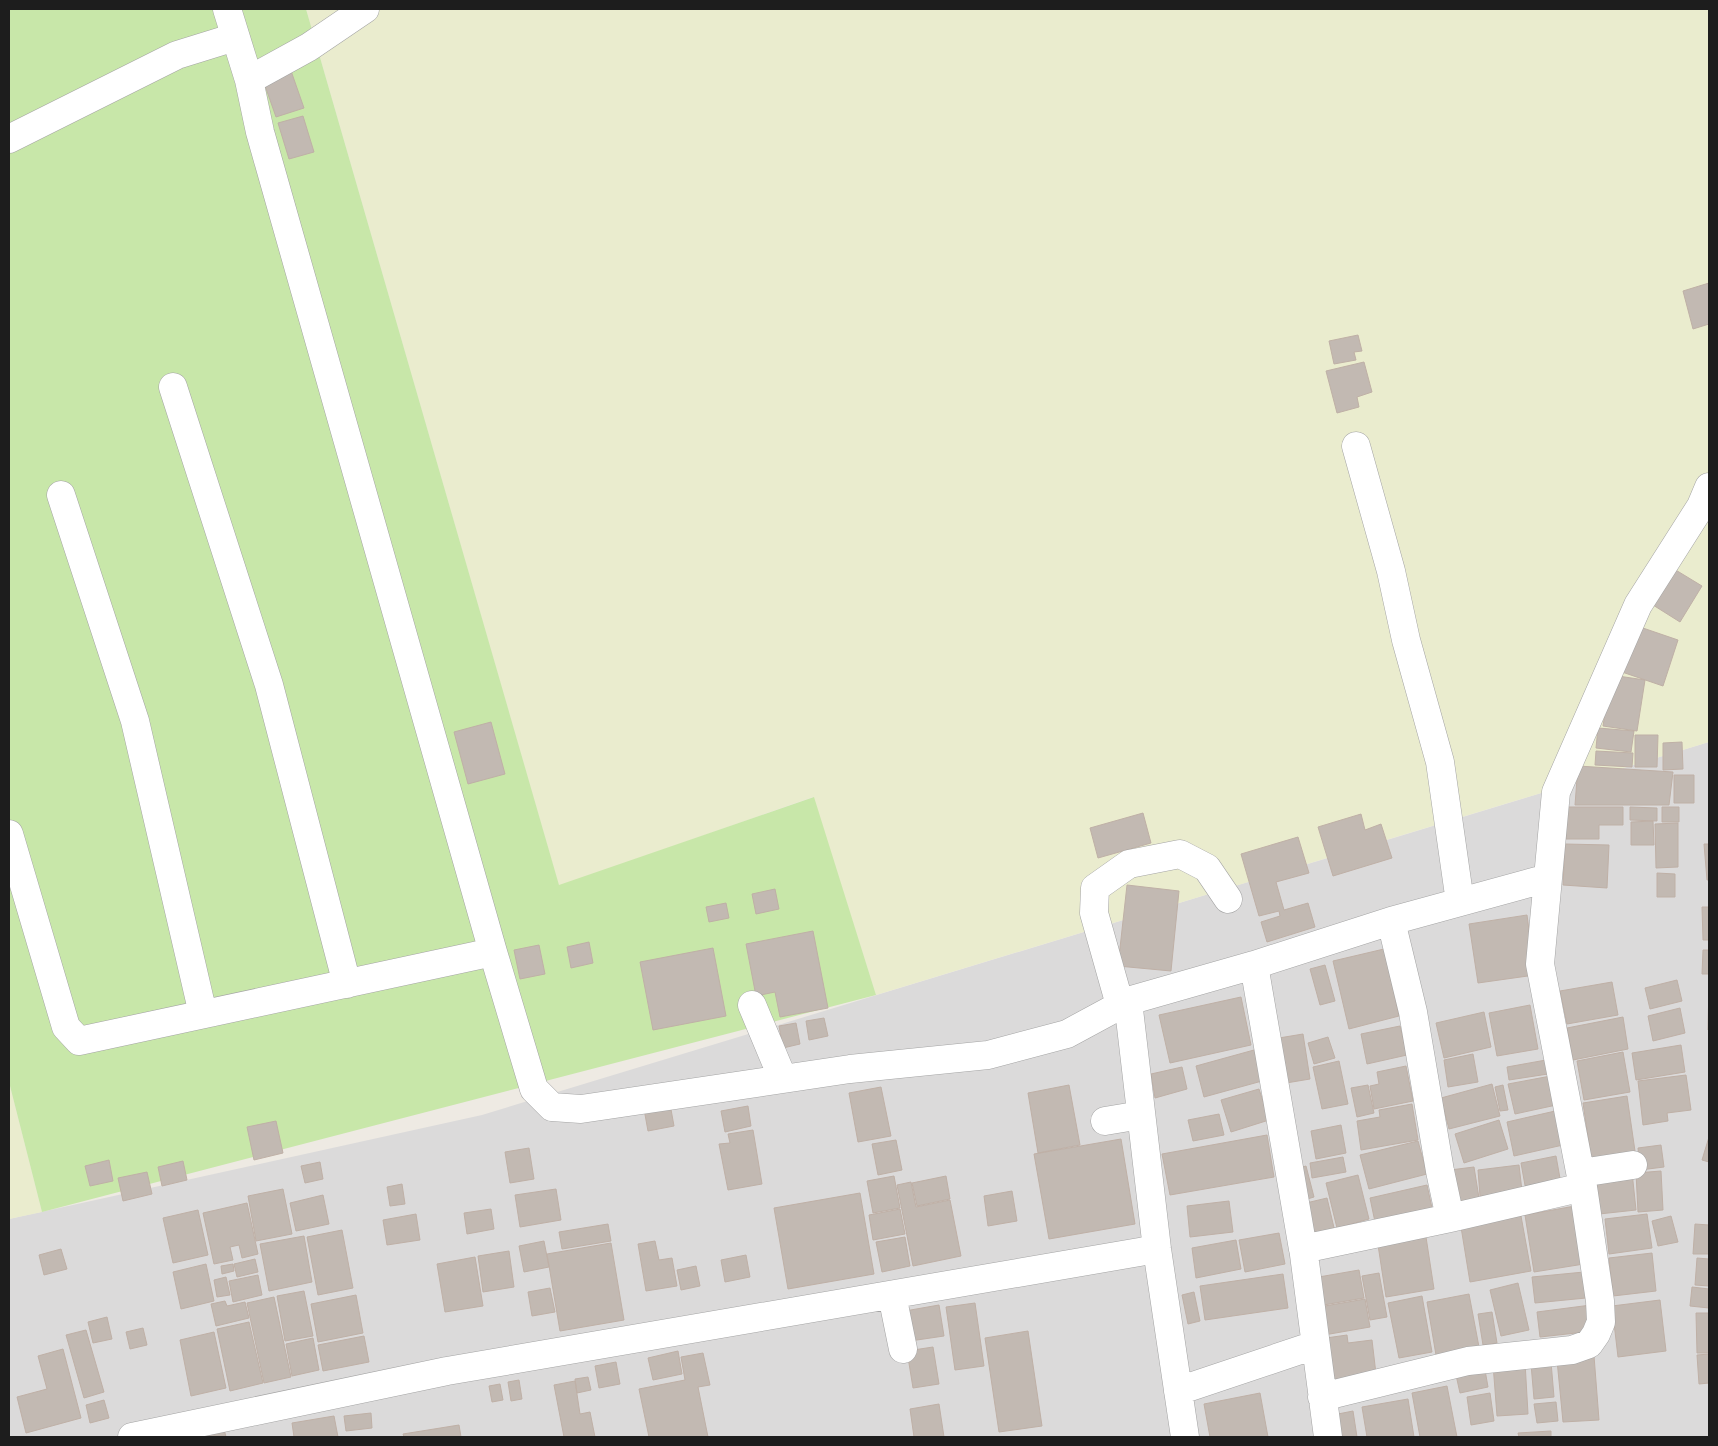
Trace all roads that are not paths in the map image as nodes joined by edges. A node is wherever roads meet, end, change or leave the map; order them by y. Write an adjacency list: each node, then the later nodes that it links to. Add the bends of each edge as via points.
1 (227, 9): 3 (street)
2 (366, 9): 4 (street)
3 (235, 37): 4 (street); 5 (street, via 177,55)
4 (249, 80): 15 (street, via 263,141)
5 (9, 139)
6 (173, 387): 17 (street, via 269,685)
7 (1356, 446): 13 (street, via 1440,762)
8 (1709, 487): 11 (street, via 1701,506 1638,605 1556,792)
9 (61, 495): 20 (street, via 135,721)
10 (9, 834): 20 (street, via 66,1027 80,1041)
11 (1548, 878): 13 (street); 25 (street, via 1540,964)
12 (1228, 899): 18 (street, via 1208,868 1180,854 1129,864 1095,888 1094,913)
13 (1460, 902): 14 (street)
14 (1391, 921): 16 (street); 26 (street, via 1413,1012)
15 (493, 952): 17 (street); 21 (street, via 534,1089 552,1107 581,1109)
16 (1254, 965): 18 (street); 27 (street)
17 (347, 984): 20 (street)
18 (1124, 1003): 21 (street, via 1066,1034 988,1055 850,1069); 22 (street)
19 (752, 1005): 21 (street)
20 (203, 1014)
21 (782, 1080)
22 (1141, 1115): 23 (street); 28 (street)
23 (1105, 1121)
24 (1633, 1165): 25 (street)
25 (1582, 1180): 26 (street); 33 (street, via 1601,1322 1589,1344 1572,1350 1468,1361)
26 (1450, 1218): 27 (street)
27 (1303, 1247): 30 (street)
28 (1157, 1249): 29 (street); 32 (street)
29 (892, 1295): 31 (street); 34 (street, via 448,1371)
30 (1315, 1345): 32 (street); 33 (street)
31 (903, 1350)
32 (1178, 1391): 35 (street)
33 (1322, 1396): 36 (street)
34 (132, 1437)
35 (1185, 1437)
36 (1328, 1437)

